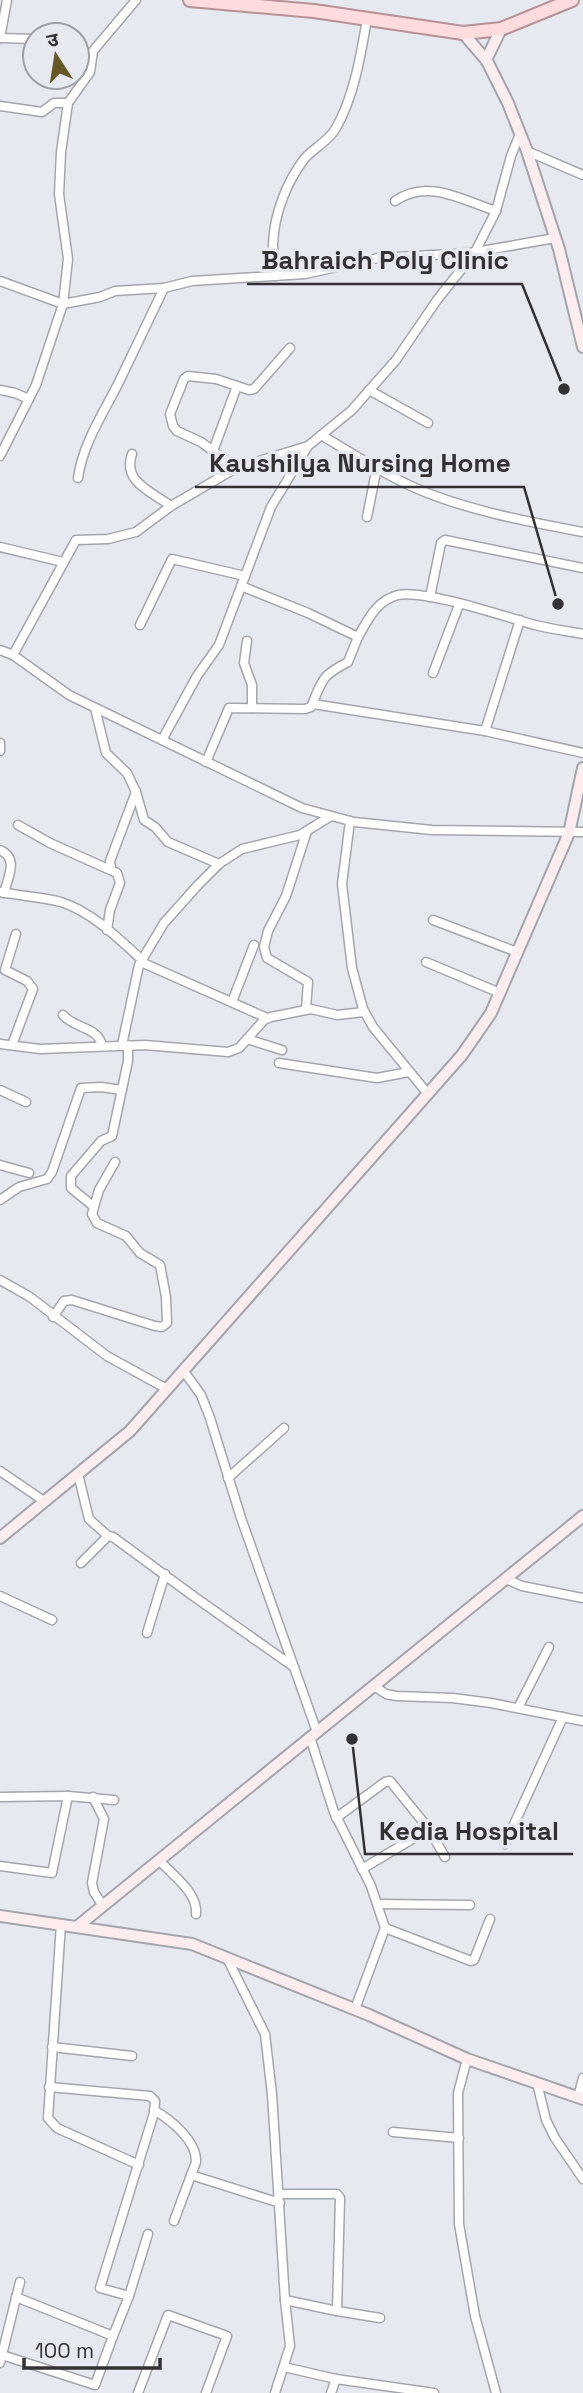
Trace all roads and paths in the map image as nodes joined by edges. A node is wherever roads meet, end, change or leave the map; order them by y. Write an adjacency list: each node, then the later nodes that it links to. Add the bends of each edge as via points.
1 (7, 0): 8 (street)
2 (136, 0): 11 (street, via 93,51 90,72)
3 (190, 0): 5 (main road)
4 (572, 0): 6 (main road)
5 (367, 19): 7 (main road); 20 (street, via 360,61 338,125 300,165 284,196 273,242)
6 (501, 29): 7 (main road); 10 (main road)
7 (463, 33): 10 (main road)
8 (0, 38): 9 (street)
9 (21, 38)
10 (486, 60): 13 (main road)
11 (68, 103): 12 (street, via 54,103 42,112); 23 (street, via 59,194 68,260)
12 (0, 106)
13 (520, 134): 14 (main road); 17 (street)
14 (527, 151): 15 (street); 18 (main road)
15 (583, 175)
16 (395, 201): 17 (street, via 409,192 430,190)
17 (496, 211): 19 (street)
18 (555, 238): 19 (street); 24 (main road)
19 (475, 252): 20 (street, via 378,258); 28 (street)
20 (276, 276): 22 (street, via 192,281)
21 (0, 281): 23 (street)
22 (164, 288): 23 (street, via 115,291); 38 (street, via 87,442)
23 (63, 304): 29 (street)
24 (583, 346)
25 (290, 348): 26 (street, via 254,388)
26 (237, 386): 33 (street); 33 (street, via 186,376 170,414 177,430)
27 (0, 390): 29 (street)
28 (369, 390): 30 (street); 31 (street)
29 (29, 399): 35 (street)
30 (428, 422)
31 (321, 435): 32 (street); 36 (street)
32 (308, 446): 37 (street); 45 (street, via 271,507)
33 (213, 452): 37 (street)
34 (132, 454): 39 (street, via 132,478)
35 (0, 456)
36 (377, 467): 40 (street); 41 (street, via 409,486 443,498)
37 (236, 468): 39 (street)
38 (78, 478)
39 (171, 506): 43 (street, via 136,532 76,540)
40 (367, 517)
41 (583, 532)
42 (0, 547): 43 (street)
43 (62, 562): 55 (street)
44 (583, 568): 47 (street, via 445,540)
45 (244, 576): 46 (street); 50 (street, via 172,559)
46 (241, 586): 52 (street); 61 (street, via 219,645)
47 (430, 597): 48 (street); 52 (street, via 398,595 384,601 374,608)
48 (459, 604): 49 (street); 56 (street)
49 (520, 620): 51 (street); 60 (street)
50 (140, 625)
51 (583, 634)
52 (358, 637): 57 (street, via 348,662 324,677)
53 (247, 641): 59 (street, via 244,663 253,685)
54 (0, 650): 55 (street)
55 (13, 655): 58 (street)
56 (433, 673)
57 (313, 704): 59 (street, via 305,709); 60 (street)
58 (95, 708): 61 (street); 67 (street, via 106,753 127,773)
59 (252, 708): 65 (street, via 229,708)
60 (485, 731): 64 (street)
61 (162, 740): 65 (street)
62 (0, 743): 63 (street)
63 (0, 751)
64 (583, 753)
65 (206, 762): 68 (street, via 302,808)
66 (583, 768): 73 (main road)
67 (136, 792): 75 (street, via 144,820 168,842); 76 (street)
68 (331, 816): 69 (street); 71 (street)
69 (350, 821): 73 (street, via 432,830); 88 (street, via 342,884 352,968)
70 (18, 825): 76 (street)
71 (307, 831): 75 (street, via 243,849); 87 (street, via 264,947 267,958 307,982)
72 (583, 832): 73 (street)
73 (569, 833): 82 (main road)
74 (0, 850): 77 (street, via 12,861)
75 (219, 864): 83 (street, via 164,923)
76 (111, 869): 79 (street, via 120,883)
77 (2, 892): 79 (street, via 64,904)
78 (433, 920): 82 (street)
79 (107, 929): 83 (street)
80 (16, 934): 93 (street, via 5,970 33,989)
81 (254, 944): 86 (street)
82 (517, 952): 85 (main road)
83 (141, 961): 86 (street); 94 (street)
84 (426, 962): 85 (street)
85 (500, 993): 101 (main road, via 462,1055)
86 (232, 1002): 90 (street)
87 (306, 1009): 88 (street); 90 (street)
88 (364, 1012): 98 (street)
89 (63, 1015): 95 (street, via 98,1035)
90 (267, 1018): 91 (street)
91 (247, 1039): 94 (street, via 228,1052); 96 (street)
92 (0, 1044): 93 (street)
93 (12, 1045): 95 (street, via 40,1049)
94 (125, 1045): 95 (street); 100 (street, via 128,1061)
95 (102, 1046)
96 (282, 1050)
97 (279, 1063): 98 (street, via 377,1078)
98 (410, 1072): 101 (street)
99 (0, 1090): 102 (street)
100 (122, 1090): 106 (street, via 81,1088 47,1179 19,1187); 107 (street, via 112,1136 71,1176 71,1188)
101 (428, 1094): 110 (main road)
102 (26, 1102)
103 (115, 1162): 107 (street)
104 (0, 1165): 105 (street)
105 (29, 1173)
106 (0, 1200)
107 (93, 1206): 109 (street, via 97,1223 126,1236 142,1255 160,1265 167,1323 155,1326 72,1300 64,1301)
108 (0, 1280): 109 (street)
109 (53, 1317): 111 (street, via 107,1356)
110 (184, 1370): 111 (main road); 115 (street, via 201,1395)
111 (167, 1389): 114 (main road, via 130,1431)
112 (284, 1428): 115 (street)
113 (0, 1471): 116 (street)
114 (78, 1474): 116 (main road); 118 (street, via 89,1519)
115 (229, 1478): 128 (street)
116 (44, 1501): 119 (main road)
117 (583, 1516): 122 (main road)
118 (108, 1536): 120 (street); 121 (street)
119 (0, 1538)
120 (81, 1563)
121 (165, 1574): 126 (street); 128 (street)
122 (506, 1578): 124 (street, via 522,1587); 129 (main road)
123 (0, 1596): 125 (street)
124 (583, 1598)
125 (52, 1620)
126 (147, 1633)
127 (549, 1647): 130 (street)
128 (294, 1667): 133 (street)
129 (374, 1686): 130 (street, via 396,1696 453,1698); 133 (main road)
130 (518, 1708): 131 (street)
131 (563, 1717): 132 (street); 140 (street)
132 (583, 1721)
133 (314, 1735): 138 (street); 142 (main road)
134 (68, 1796): 135 (street); 136 (street); 143 (street, via 52,1873)
135 (0, 1797)
136 (93, 1797): 137 (street); 147 (street, via 104,1819 92,1883)
137 (114, 1800)
138 (336, 1818): 139 (street, via 390,1781); 144 (street)
139 (429, 1829): 141 (street); 144 (street)
140 (505, 1844)
141 (445, 1857)
142 (159, 1860): 147 (main road); 148 (street, via 192,1895)
143 (0, 1866)
144 (362, 1869): 145 (street)
145 (378, 1904): 146 (street); 153 (street)
146 (470, 1905)
147 (103, 1906): 152 (main road)
148 (196, 1914)
149 (0, 1916): 151 (main road)
150 (490, 1919): 153 (street, via 474,1961)
151 (61, 1924): 152 (main road); 156 (street)
152 (78, 1926): 154 (main road, via 192,1944)
153 (386, 1928): 155 (street)
154 (226, 1958): 155 (main road); 169 (street, via 265,2034)
155 (355, 2009): 158 (main road)
156 (52, 2047): 157 (street); 161 (street)
157 (132, 2056)
158 (467, 2059): 160 (main road); 165 (street, via 458,2093)
159 (583, 2078): 162 (street)
160 (537, 2083): 162 (main road); 168 (street, via 546,2120)
161 (48, 2087): 163 (street, via 150,2096); 166 (street, via 51,2123)
162 (580, 2098)
163 (154, 2110): 166 (street); 167 (street, via 173,2123 195,2153)
164 (393, 2132): 165 (street)
165 (459, 2138): 188 (street, via 459,2224 475,2316)
166 (138, 2165): 173 (street, via 100,2288)
167 (191, 2175): 169 (street); 170 (street)
168 (583, 2179)
169 (280, 2198): 175 (street); 176 (street, via 339,2195)
170 (174, 2221)
171 (148, 2234): 173 (street)
172 (20, 2282): 174 (street)
173 (129, 2296): 178 (street)
174 (16, 2297): 178 (street); 179 (street)
175 (285, 2300): 176 (street); 180 (street, via 290,2346)
176 (337, 2311): 177 (street)
177 (380, 2318)
178 (113, 2336): 179 (street, via 95,2385)
179 (1, 2359)
180 (284, 2367): 181 (street); 185 (street)
181 (336, 2379): 182 (street); 186 (street)
182 (382, 2389): 187 (street)
183 (138, 2393): 184 (street, via 168,2315 227,2336)
184 (206, 2393)
185 (275, 2393)
186 (331, 2393)
187 (434, 2393)
188 (496, 2393)

